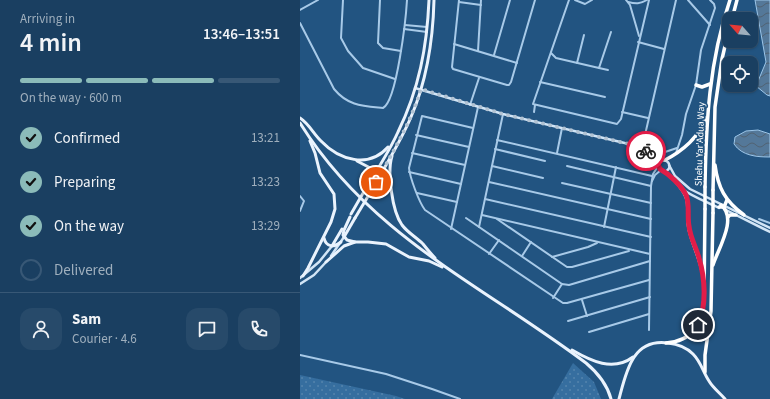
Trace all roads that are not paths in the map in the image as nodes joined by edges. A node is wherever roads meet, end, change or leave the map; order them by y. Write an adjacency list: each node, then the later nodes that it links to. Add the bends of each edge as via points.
1 (318, 0): 22 (street)
2 (343, 0): 46 (street, via 341,38 348,51 363,68)
3 (380, 0): 37 (street, via 378,43 383,48)
4 (407, 0): 25 (street)
5 (429, 0): 27 (main road)
6 (434, 0): 51 (main road, via 430,51)
7 (481, 0): 21 (street)
8 (510, 0): 40 (street)
9 (535, 0): 41 (street)
10 (569, 0): 39 (street)
11 (575, 0): 12 (street, via 585,4)
12 (592, 0)
13 (648, 0): 20 (street, via 636,4); 32 (street)
14 (676, 0): 36 (street)
15 (688, 0): 26 (street)
16 (710, 0): 26 (street, via 715,8)
17 (730, 0): 48 (highway, Shehu Yar'Adua Way, via 719,37)
18 (737, 0): 23 (highway)
19 (459, 1): 21 (street); 34 (street)
20 (627, 1): 32 (street)
21 (481, 4): 38 (street)
22 (300, 10)
23 (734, 12)
24 (300, 22): 46 (street, via 334,89 352,104 386,107)
25 (405, 24): 27 (street); 28 (street)
26 (710, 25): 49 (street, via 699,56)
27 (428, 28): 29 (main road)
28 (404, 29): 29 (street); 37 (street)
29 (427, 32): 50 (main road)
30 (611, 32): 43 (street)
31 (584, 36): 42 (street)
32 (640, 37): 33 (street)
33 (638, 42): 36 (street); 58 (street)
34 (454, 44): 38 (street); 45 (street, via 453,69)
35 (725, 48): 75 (highway, Shehu Yar'Adua Way, via 717,92)
36 (665, 49): 61 (street)
37 (401, 51): 46 (street)
38 (478, 51): 40 (street)
39 (551, 53): 42 (street, via 556,58); 47 (street)
40 (494, 56): 41 (street)
41 (518, 63): 45 (street, via 510,85)
42 (577, 64): 43 (street)
43 (599, 68): 44 (street)
44 (608, 70)
45 (478, 78): 54 (street)
46 (395, 79)
47 (540, 82): 52 (street); 55 (street, via 533,102)
48 (710, 84): 49 (highway, via 702,87); 53 (highway, Shehu Yar'Adua Way)
49 (696, 85): 72 (street)
50 (416, 88): 51 (street); 68 (main road)
51 (421, 89): 54 (street); 69 (main road)
52 (605, 97)
53 (708, 103): 77 (highway, via 701,130); 146 (highway, Shehu Yar'Adua Way, bridge)
54 (470, 105): 56 (street)
55 (535, 105): 57 (street); 58 (street, via 617,124 620,123)
56 (478, 107): 59 (street); 63 (street)
57 (534, 112)
58 (622, 112): 61 (street)
59 (503, 114): 64 (street); 67 (street)
60 (300, 118): 79 (main road, via 329,148)
61 (649, 118): 71 (street)
62 (300, 123): 65 (main road)
63 (473, 128): 66 (street, via 423,116); 70 (street)
64 (562, 128): 71 (street); 76 (street)
65 (307, 134): 126 (main road, via 319,169 335,201 333,217); 142 (main road, via 334,170 372,209)
66 (416, 134): 70 (street); 74 (street)
67 (497, 140): 73 (street); 76 (street)
68 (393, 141): 79 (main road, via 378,156 368,160); 90 (main road)
69 (397, 145): 90 (main road); 97 (main road, via 390,165)
70 (469, 147): 83 (street)
71 (642, 148): 78 (street)
72 (677, 148): 77 (street); 78 (street)
73 (496, 149): 81 (street); 84 (street)
74 (412, 152): 83 (street); 89 (street)
75 (713, 152): 104 (highway, via 718,184); 143 (highway, Shehu Yar'Adua Way, bridge)
76 (557, 153): 87 (street)
77 (675, 154): 80 (highway)
78 (655, 157): 80 (street); 86 (street)
79 (356, 160): 90 (main road)
80 (664, 160): 82 (street); 86 (street)
81 (546, 161)
82 (669, 165): 88 (street, via 667,170); 108 (street, via 686,187)
83 (465, 166): 98 (street)
84 (492, 166): 93 (street); 94 (street)
85 (567, 166): 92 (street)
86 (658, 166): 88 (street); 91 (street)
87 (616, 167): 91 (street); 92 (street)
88 (663, 171): 95 (street, via 655,175); 100 (street)
89 (409, 172): 98 (street); 101 (street)
90 (378, 173): 97 (main road, via 386,177); 111 (main road, bridge); 127 (main road, bridge, via 371,191)
91 (652, 176): 95 (street)
92 (614, 177): 99 (street); 102 (street)
93 (543, 178)
94 (489, 182): 105 (street); 109 (street)
95 (652, 182): 99 (street)
96 (562, 183): 102 (street)
97 (391, 184): 142 (main road, via 395,209 400,221)
98 (461, 184): 106 (street)
99 (652, 186): 107 (street)
100 (680, 187): 108 (street, via 694,196); 146 (highway, via 688,200 689,228)
101 (417, 193): 106 (street); 124 (street, via 425,210)
102 (611, 193): 107 (street); 109 (street)
103 (300, 196): 110 (street, via 304,201)
104 (726, 198): 108 (highway); 114 (highway)
105 (485, 199): 112 (street); 121 (street)
106 (457, 203): 124 (street)
107 (651, 203): 118 (street)
108 (723, 207): 113 (street); 114 (street); 117 (highway)
109 (608, 210): 118 (street); 121 (street)
110 (300, 211)
111 (350, 215): 127 (main road, via 343,232); 134 (main road)
112 (482, 215): 116 (street); 122 (street)
113 (736, 215): 117 (highway, via 730,215); 125 (street)
114 (744, 215): 123 (street)
115 (466, 218): 122 (street)
116 (496, 218): 132 (street); 133 (street)
117 (728, 218): 143 (highway, via 726,233)
118 (651, 219): 128 (street)
119 (759, 219): 120 (street)
120 (770, 223)
121 (604, 226): 128 (street)
122 (479, 227): 129 (street)
123 (770, 228)
124 (451, 229): 136 (street)
125 (770, 232)
126 (324, 236): 134 (main road, via 326,242); 145 (main road)
127 (344, 237): 130 (street); 131 (main road)
128 (651, 237): 137 (street)
129 (499, 240): 136 (street); 138 (street)
130 (341, 242): 134 (main road); 141 (street)
131 (359, 242): 141 (main road, via 344,246); 144 (main road, via 386,244 409,257 433,262)
132 (531, 242): 138 (street); 139 (street)
133 (598, 242): 135 (street); 139 (street)
134 (332, 246): 145 (street, via 319,262)
135 (630, 250): 137 (street); 139 (street, via 570,268)
136 (489, 254): 151 (street)
137 (650, 254): 140 (street)
138 (522, 256): 149 (street)
139 (552, 257)
140 (650, 261): 147 (street); 149 (street, via 569,285)
141 (326, 262): 148 (street, via 314,275)
142 (440, 264): 144 (main road)
143 (712, 272): 162 (highway, Shehu Yar'Adua Way)
144 (456, 274): 159 (main road)
145 (301, 277)
146 (703, 278): 158 (highway, Shehu Yar'Adua Way, via 703,307 698,325 686,337)
147 (650, 280): 150 (street); 152 (street)
148 (300, 284)
149 (562, 284): 151 (street)
150 (650, 297): 153 (street); 154 (street)
151 (553, 298): 152 (street, via 563,303)
152 (582, 299): 154 (street)
153 (649, 314): 156 (street); 157 (street)
154 (587, 316): 155 (street)
155 (568, 321)
156 (649, 330)
157 (589, 332)
158 (666, 343): 160 (main road, via 649,345); 162 (main road, via 691,352)
159 (561, 345): 160 (main road, via 588,359 607,364 623,362); 164 (main road, via 595,370 607,387)
160 (636, 354): 165 (main road, via 628,367)
161 (300, 355): 163 (street, via 386,374)
162 (705, 372): 166 (main road, via 711,385)
163 (460, 399)
164 (611, 399)
165 (620, 399)
166 (725, 399)

